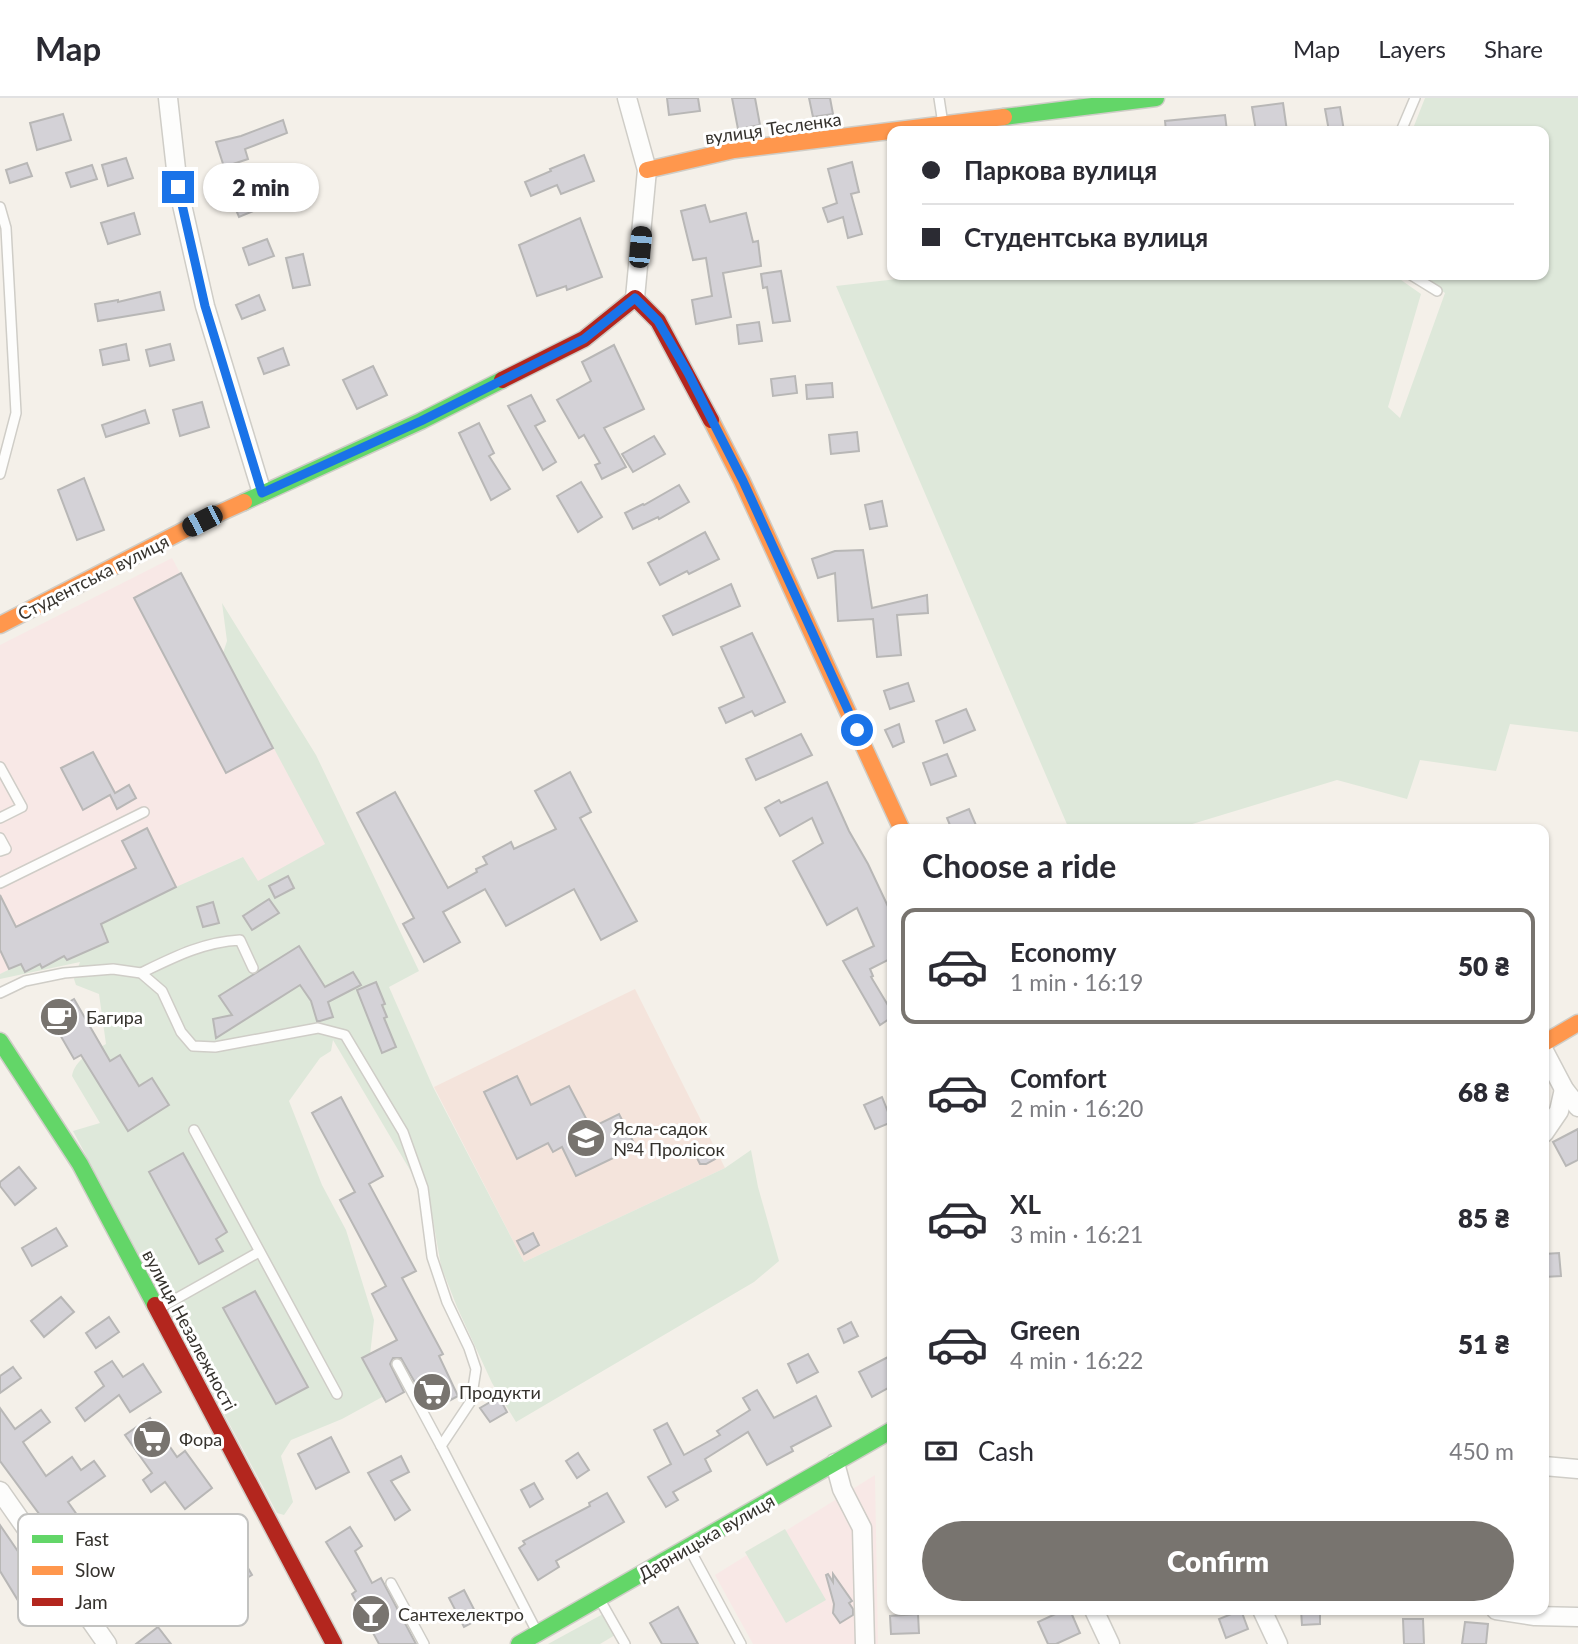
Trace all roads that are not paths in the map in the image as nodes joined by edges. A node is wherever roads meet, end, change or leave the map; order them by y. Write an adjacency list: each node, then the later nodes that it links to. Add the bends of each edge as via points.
1 (168, 98): 16 (street, via 178,187 205,306)
2 (627, 98): 10 (street)
3 (939, 98): 6 (lane)
4 (1156, 98): 6 (street, вулиця Тесленка)
5 (1415, 98): 8 (lane)
6 (943, 125): 7 (street, вулиця Тесленка)
7 (935, 126)
8 (1403, 126)
9 (887, 132): 10 (street, вулиця Тесленка, via 734,150)
10 (647, 170): 14 (street)
11 (0, 207): 15 (lane, via 6,228 16,412)
12 (1419, 280): 13 (lane)
13 (1437, 291)
14 (635, 298): 16 (street, Студентська вулиця, via 584,339 421,421); 21 (street, via 658,321 743,481)
15 (0, 474)
16 (262, 493): 17 (street, Студентська вулиця)
17 (0, 625)
18 (0, 767): 20 (lane, via 22,807)
19 (144, 812): 24 (lane)
20 (0, 818)
21 (899, 824)
22 (0, 838): 23 (lane, via 6,849)
23 (0, 852)
24 (0, 883)
25 (253, 968): 26 (lane, via 240,940 216,941)
26 (141, 973): 27 (lane, via 113,969 64,973); 41 (lane, via 162,991 181,1032 193,1046 215,1047 318,1028 345,1035 403,1132 423,1188 432,1257 476,1369 471,1401)
27 (0, 993)
28 (1578, 1023): 29 (street)
29 (1549, 1040)
30 (0, 1041): 37 (street, вулиця Незалежності, via 80,1164)
31 (1549, 1060): 32 (street)
32 (1564, 1089): 33 (street); 34 (street, via 1559,1111)
33 (1578, 1107)
34 (1549, 1126)
35 (194, 1130): 36 (lane)
36 (259, 1252): 37 (lane); 39 (lane)
37 (158, 1309): 57 (street, вулиця Незалежності)
38 (397, 1364): 41 (lane)
39 (337, 1394)
40 (887, 1433): 42 (street, Дарницька вулиця)
41 (441, 1446): 55 (lane)
42 (835, 1463): 47 (street, Дарницька вулиця); 62 (street, via 842,1489 862,1528)
43 (1549, 1466): 44 (street)
44 (1578, 1469)
45 (0, 1491): 46 (street)
46 (18, 1517)
47 (688, 1546): 49 (street, Дарницька вулиця); 61 (lane)
48 (391, 1583): 58 (lane)
49 (599, 1598): 55 (street, Дарницька вулиця); 60 (lane)
50 (1096, 1615): 63 (street)
51 (1264, 1615): 64 (street)
52 (1528, 1615): 53 (street)
53 (1578, 1617)
54 (94, 1626): 56 (street)
55 (538, 1633): 59 (street, Дарницька вулиця)
56 (107, 1644)
57 (334, 1644)
58 (424, 1644)
59 (519, 1644)
60 (625, 1644)
61 (741, 1644)
62 (865, 1644)
63 (1111, 1644)
64 (1278, 1644)

